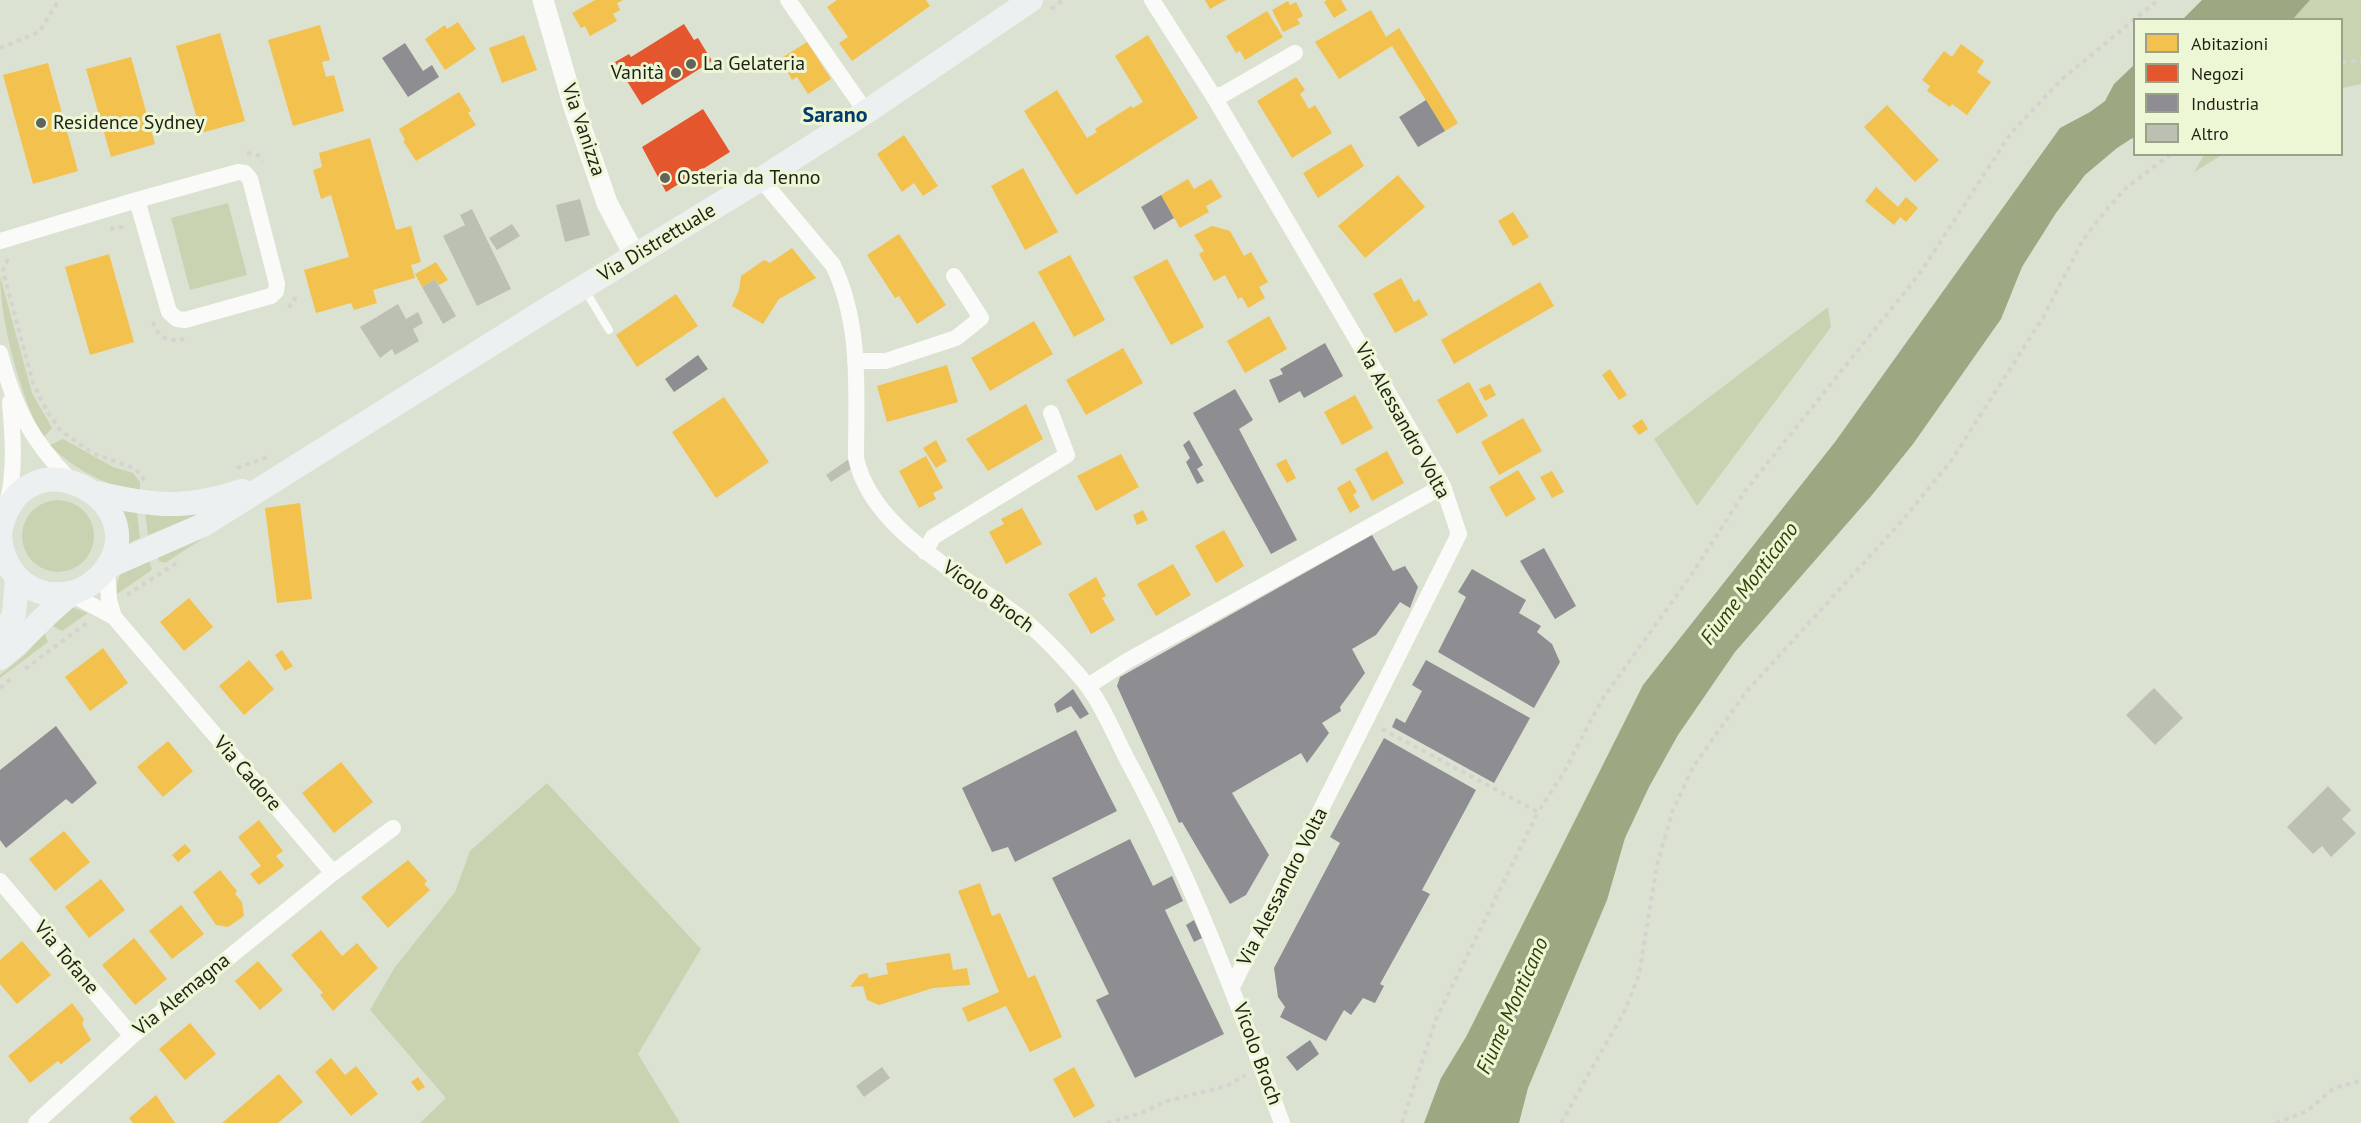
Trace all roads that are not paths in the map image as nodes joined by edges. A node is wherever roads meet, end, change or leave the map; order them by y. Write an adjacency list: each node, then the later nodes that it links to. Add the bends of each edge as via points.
1 (543, 0): 11 (street, Via Vanizza, via 607,203)
2 (788, 0): 7 (street)
3 (1031, 0): 7 (main road, Via Distrettuale)
4 (1152, 0): 6 (street, Via Alessandro Volta)
5 (1294, 53): 6 (street)
6 (1214, 97): 21 (street, Via Alessandro Volta)
7 (866, 112): 8 (main road, Via Distrettuale)
8 (761, 179): 11 (main road, Via Distrettuale); 16 (street, Vicolo Broch, via 833,265 846,297)
9 (137, 200): 9 (street, via 169,312 177,319 271,296 276,291 250,179 245,173); 10 (street)
10 (0, 241)
11 (635, 256): 13 (main road, Via Distrettuale)
12 (954, 276): 16 (street, via 981,318 956,338 886,361)
13 (583, 287): 14 (lane); 19 (main road, Via Distrettuale)
14 (609, 330)
15 (0, 353): 17 (street)
16 (855, 361): 24 (street, Vicolo Broch, via 859,474 879,506)
17 (9, 387): 20 (street, via 36,441); 23 (street, via 14,441 10,492)
18 (1051, 413): 24 (street, via 1067,455 933,537)
19 (278, 479): 22 (main road, via 187,505 165,506); 25 (main road, via 203,525)
20 (70, 480): 22 (main road); 23 (main road, via 38,482 23,490 12,502)
21 (1443, 486): 31 (street); 35 (street, Via Alessandro Volta, via 1459,534)
22 (96, 493): 25 (main road, via 106,505 116,536)
23 (1, 528): 26 (main road, via 1,550)
24 (926, 552): 31 (street, Vicolo Broch, via 1028,624)
25 (107, 567): 27 (main road, via 86,588); 28 (street, Via Cadore)
26 (18, 579): 27 (main road, via 43,592); 29 (main road, via 14,614)
27 (71, 594): 28 (street, Via Cadore); 30 (main road, via 53,606 22,642)
28 (114, 617): 33 (street, Via Cadore)
29 (0, 644)
30 (0, 658)
31 (1088, 686): 35 (street, Vicolo Broch, via 1166,831)
32 (393, 828): 33 (street)
33 (333, 873): 36 (street, Via Alemagna)
34 (0, 880): 36 (street, Via Tofane)
35 (1232, 987): 38 (street, Vicolo Broch)
36 (132, 1036): 37 (street, Via Alemagna)
37 (48, 1119)
38 (1282, 1123)

